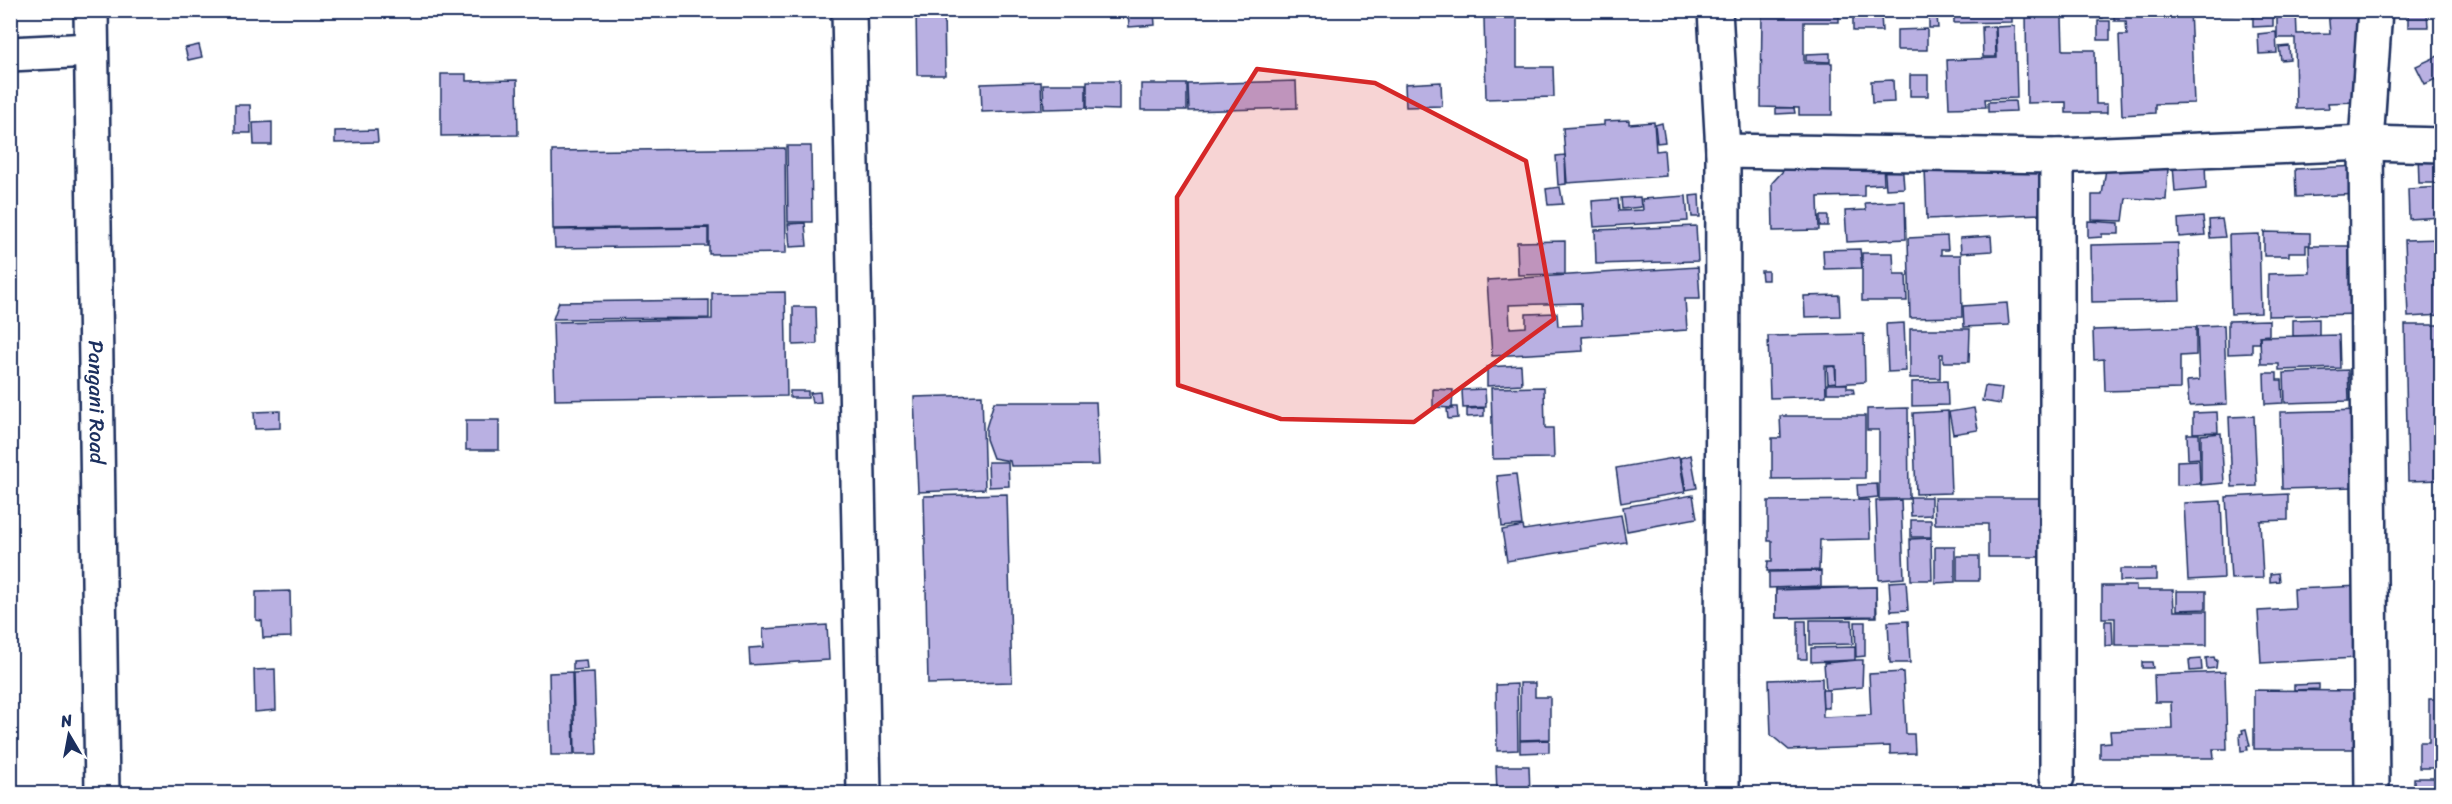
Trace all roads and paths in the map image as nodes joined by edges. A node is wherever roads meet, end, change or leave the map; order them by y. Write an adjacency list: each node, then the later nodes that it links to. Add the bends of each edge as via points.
1 (91, 10): 5 (street, Pangani Road)
2 (849, 10): 14 (street)
3 (1715, 10): 9 (street)
4 (2376, 10): 7 (street)
5 (92, 50): 6 (street); 13 (street, Pangani Road)
6 (10, 54)
7 (2366, 143): 8 (street); 10 (street); 15 (street)
8 (2442, 145)
9 (1723, 151): 10 (street); 12 (street)
10 (2057, 156): 11 (street)
11 (2057, 777)
12 (1722, 789)
13 (102, 794)
14 (864, 794)
15 (2372, 794)

